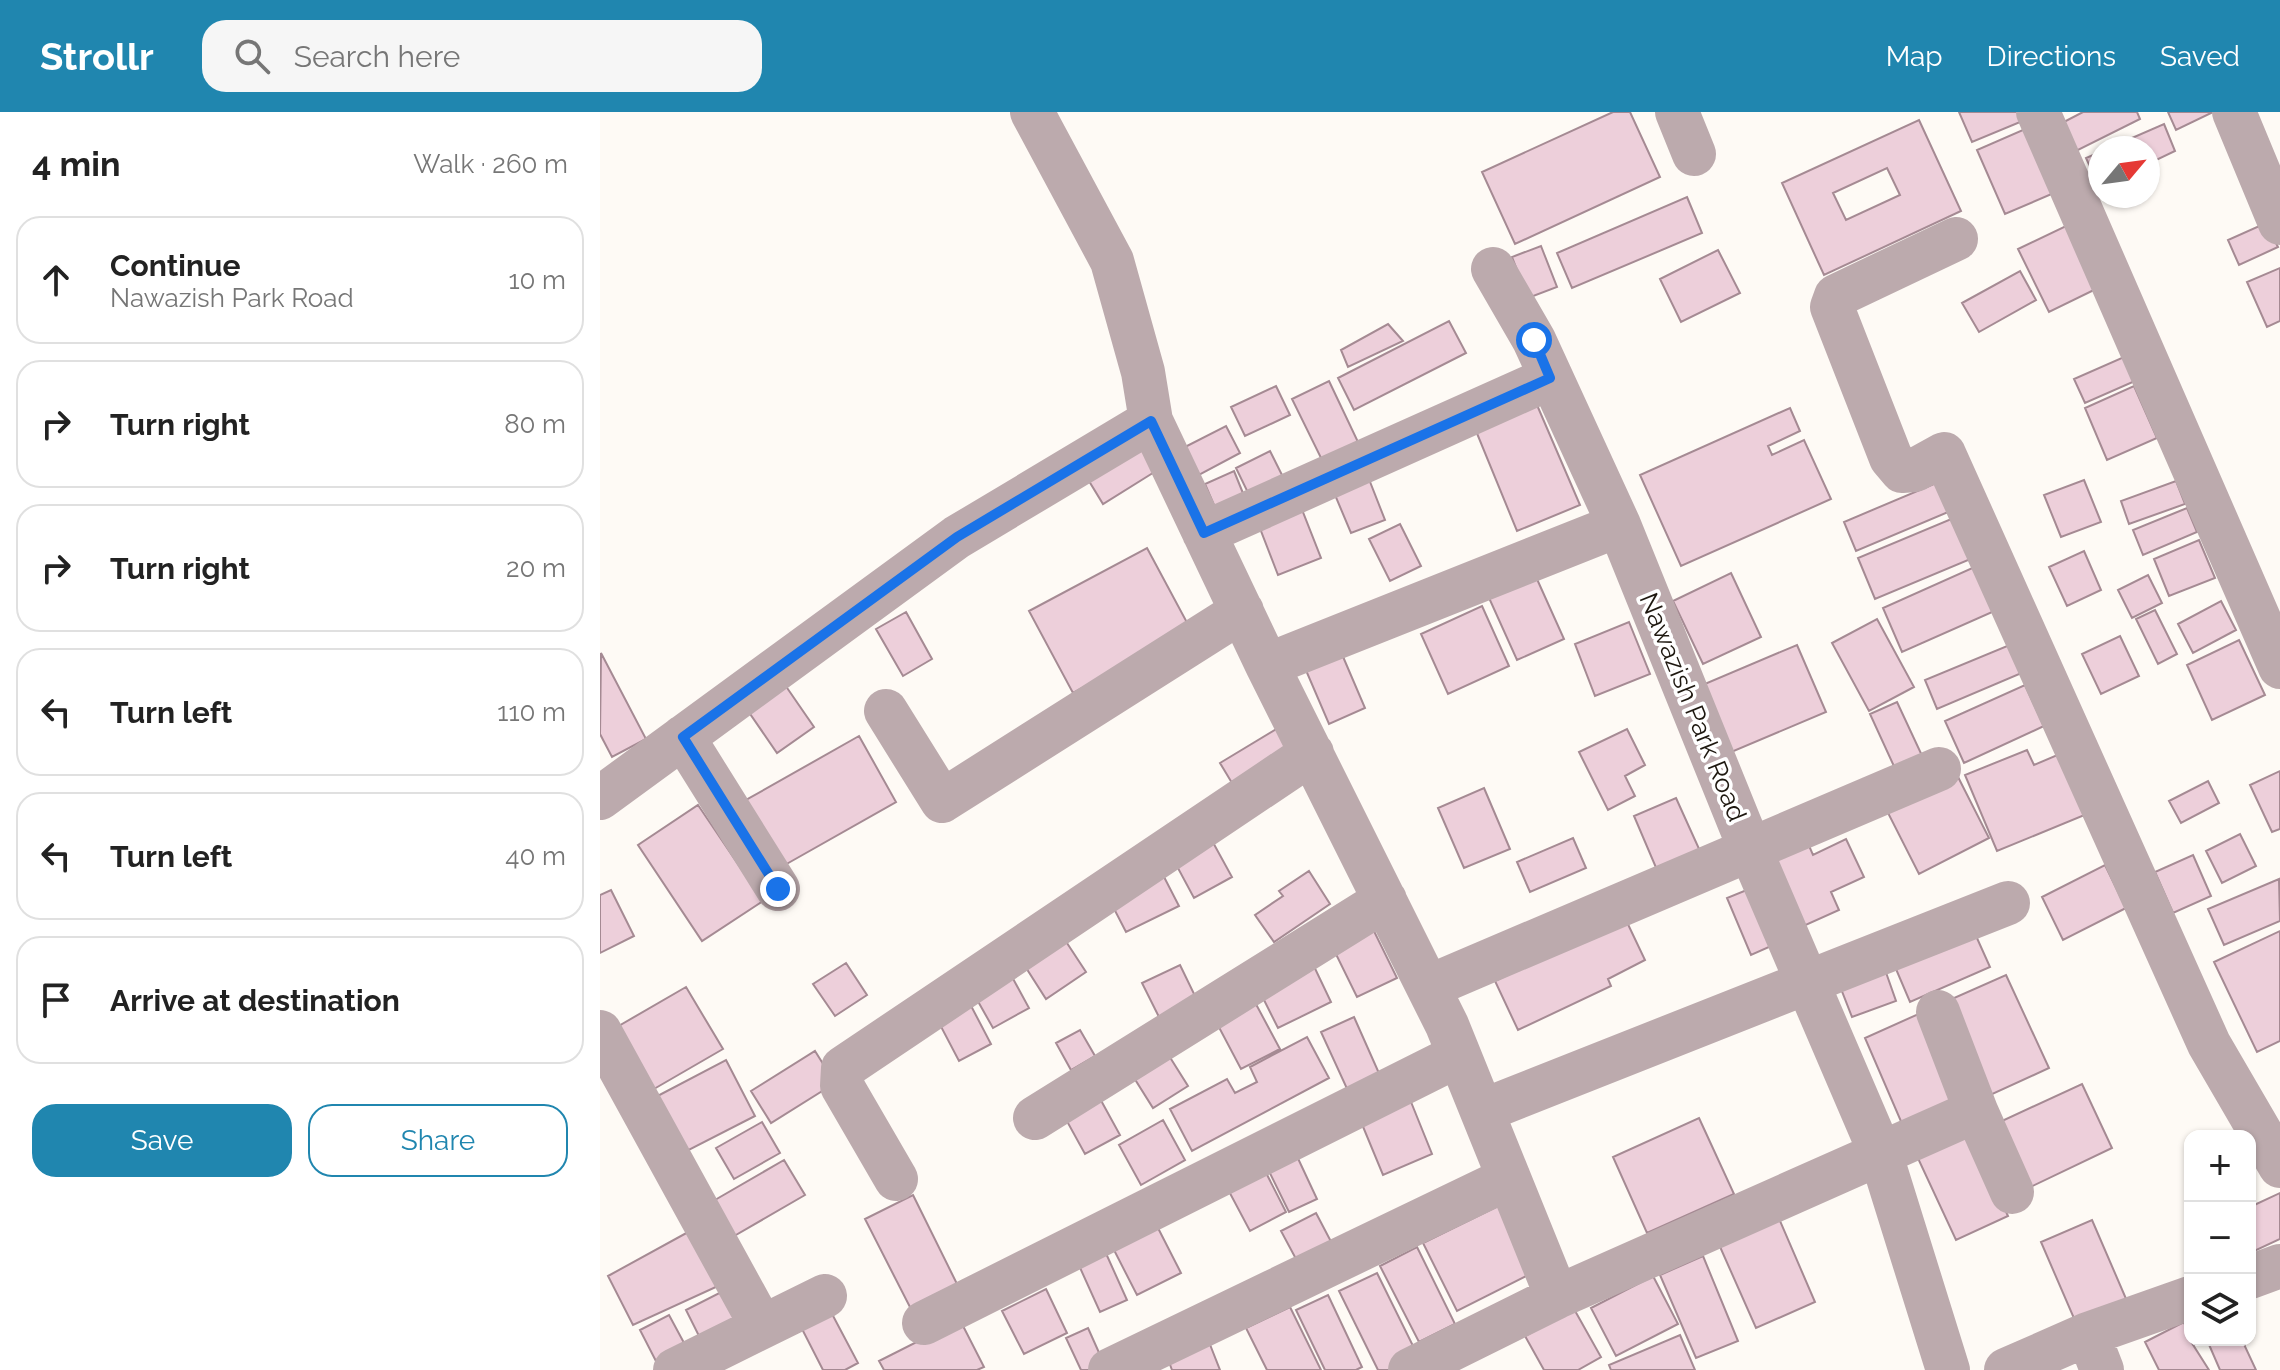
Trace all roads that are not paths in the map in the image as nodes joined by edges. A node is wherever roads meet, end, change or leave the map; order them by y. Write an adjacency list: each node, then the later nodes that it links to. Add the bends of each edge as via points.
1 (1032, 112): 10 (street, via 1112,261)
2 (1677, 112): 5 (street)
3 (2038, 112): 15 (street)
4 (2234, 112): 6 (street)
5 (1694, 154)
6 (2280, 223)
7 (1956, 239): 34 (street, via 1836,296 1832,307 1891,458 1902,471 1944,454 2209,1044)
8 (1493, 269): 9 (street, Nawazish Park Road)
9 (1550, 378): 11 (street, Nawazish Park Road); 12 (street)
10 (1151, 421): 12 (street); 17 (street, via 957,537)
11 (1619, 525): 14 (street); 21 (street, Nawazish Park Road)
12 (1204, 533): 13 (street)
13 (1242, 611): 14 (street); 16 (street, via 942,801)
14 (1267, 665): 18 (street)
15 (2280, 667)
16 (886, 711)
17 (683, 737): 20 (street); 22 (street)
18 (1312, 753): 23 (street); 36 (street, via 843,1068 842,1086)
19 (1939, 769): 21 (street)
20 (600, 798)
21 (1750, 849): 25 (street, Nawazish Park Road); 26 (street)
22 (778, 889)
23 (1385, 900): 26 (street); 32 (street)
24 (2008, 903): 25 (street)
25 (1807, 982): 30 (street); 33 (street, Nawazish Park Road)
26 (1428, 987): 29 (street)
27 (1938, 1012): 31 (street)
28 (600, 1032): 44 (street)
29 (1459, 1055): 30 (street); 43 (street)
30 (1482, 1111): 35 (street)
31 (1976, 1111): 33 (street); 37 (street)
32 (1035, 1118)
33 (1880, 1152): 41 (street); 49 (street, Nawazish Park Road)
34 (2280, 1166)
35 (1509, 1178): 41 (street); 48 (street)
36 (896, 1179)
37 (2012, 1192)
38 (2280, 1266): 39 (street)
39 (2256, 1275)
40 (825, 1296): 44 (street)
41 (1557, 1297): 46 (street)
42 (2184, 1301): 45 (street)
43 (924, 1323)
44 (762, 1327): 47 (street)
45 (2095, 1352): 50 (street)
46 (1431, 1365)
47 (675, 1370)
48 (1110, 1370)
49 (1948, 1370)
50 (2006, 1370)

